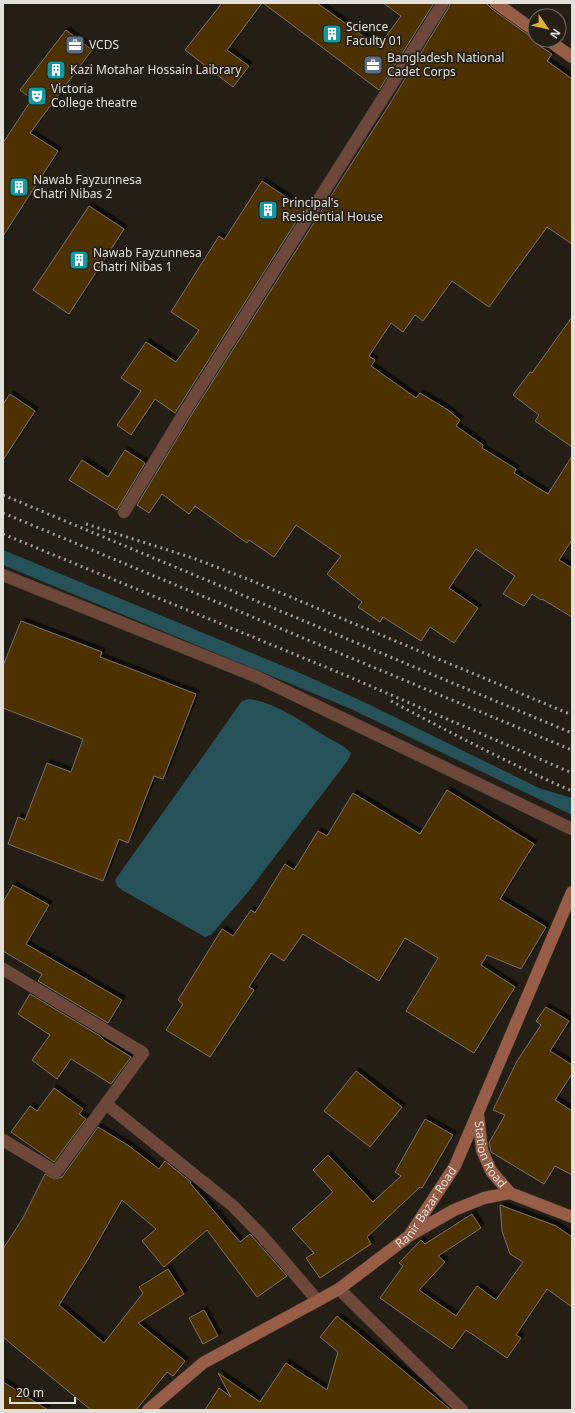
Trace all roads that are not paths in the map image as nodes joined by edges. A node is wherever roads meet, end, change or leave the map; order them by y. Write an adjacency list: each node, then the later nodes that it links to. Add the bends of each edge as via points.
1 (443, 3): 6 (street)
2 (496, 3): 3 (main road)
3 (527, 25)
4 (559, 48): 5 (main road)
5 (572, 58)
6 (124, 512)
7 (3, 575): 8 (street, via 257,677)
8 (572, 829)
9 (572, 892): 12 (main road, Ranir Bazar Road)
10 (3, 969): 11 (street, via 143,1053)
11 (106, 1104): 13 (street, via 56,1172); 18 (street, via 233,1206)
12 (478, 1111): 14 (main road, Station Road, via 482,1150 491,1171); 16 (main road, Ranir Bazar Road, via 455,1166)
13 (3, 1140)
14 (510, 1193): 15 (main road, Station Road); 16 (main road, Station Road, via 484,1198 454,1210)
15 (572, 1217)
16 (409, 1236): 17 (main road, Ranir Bazar Road)
17 (338, 1288): 18 (main road, Ranir Bazar Road); 20 (street)
18 (317, 1300): 19 (main road, Ranir Bazar Road, via 204,1362)
19 (148, 1410)
20 (462, 1410)

